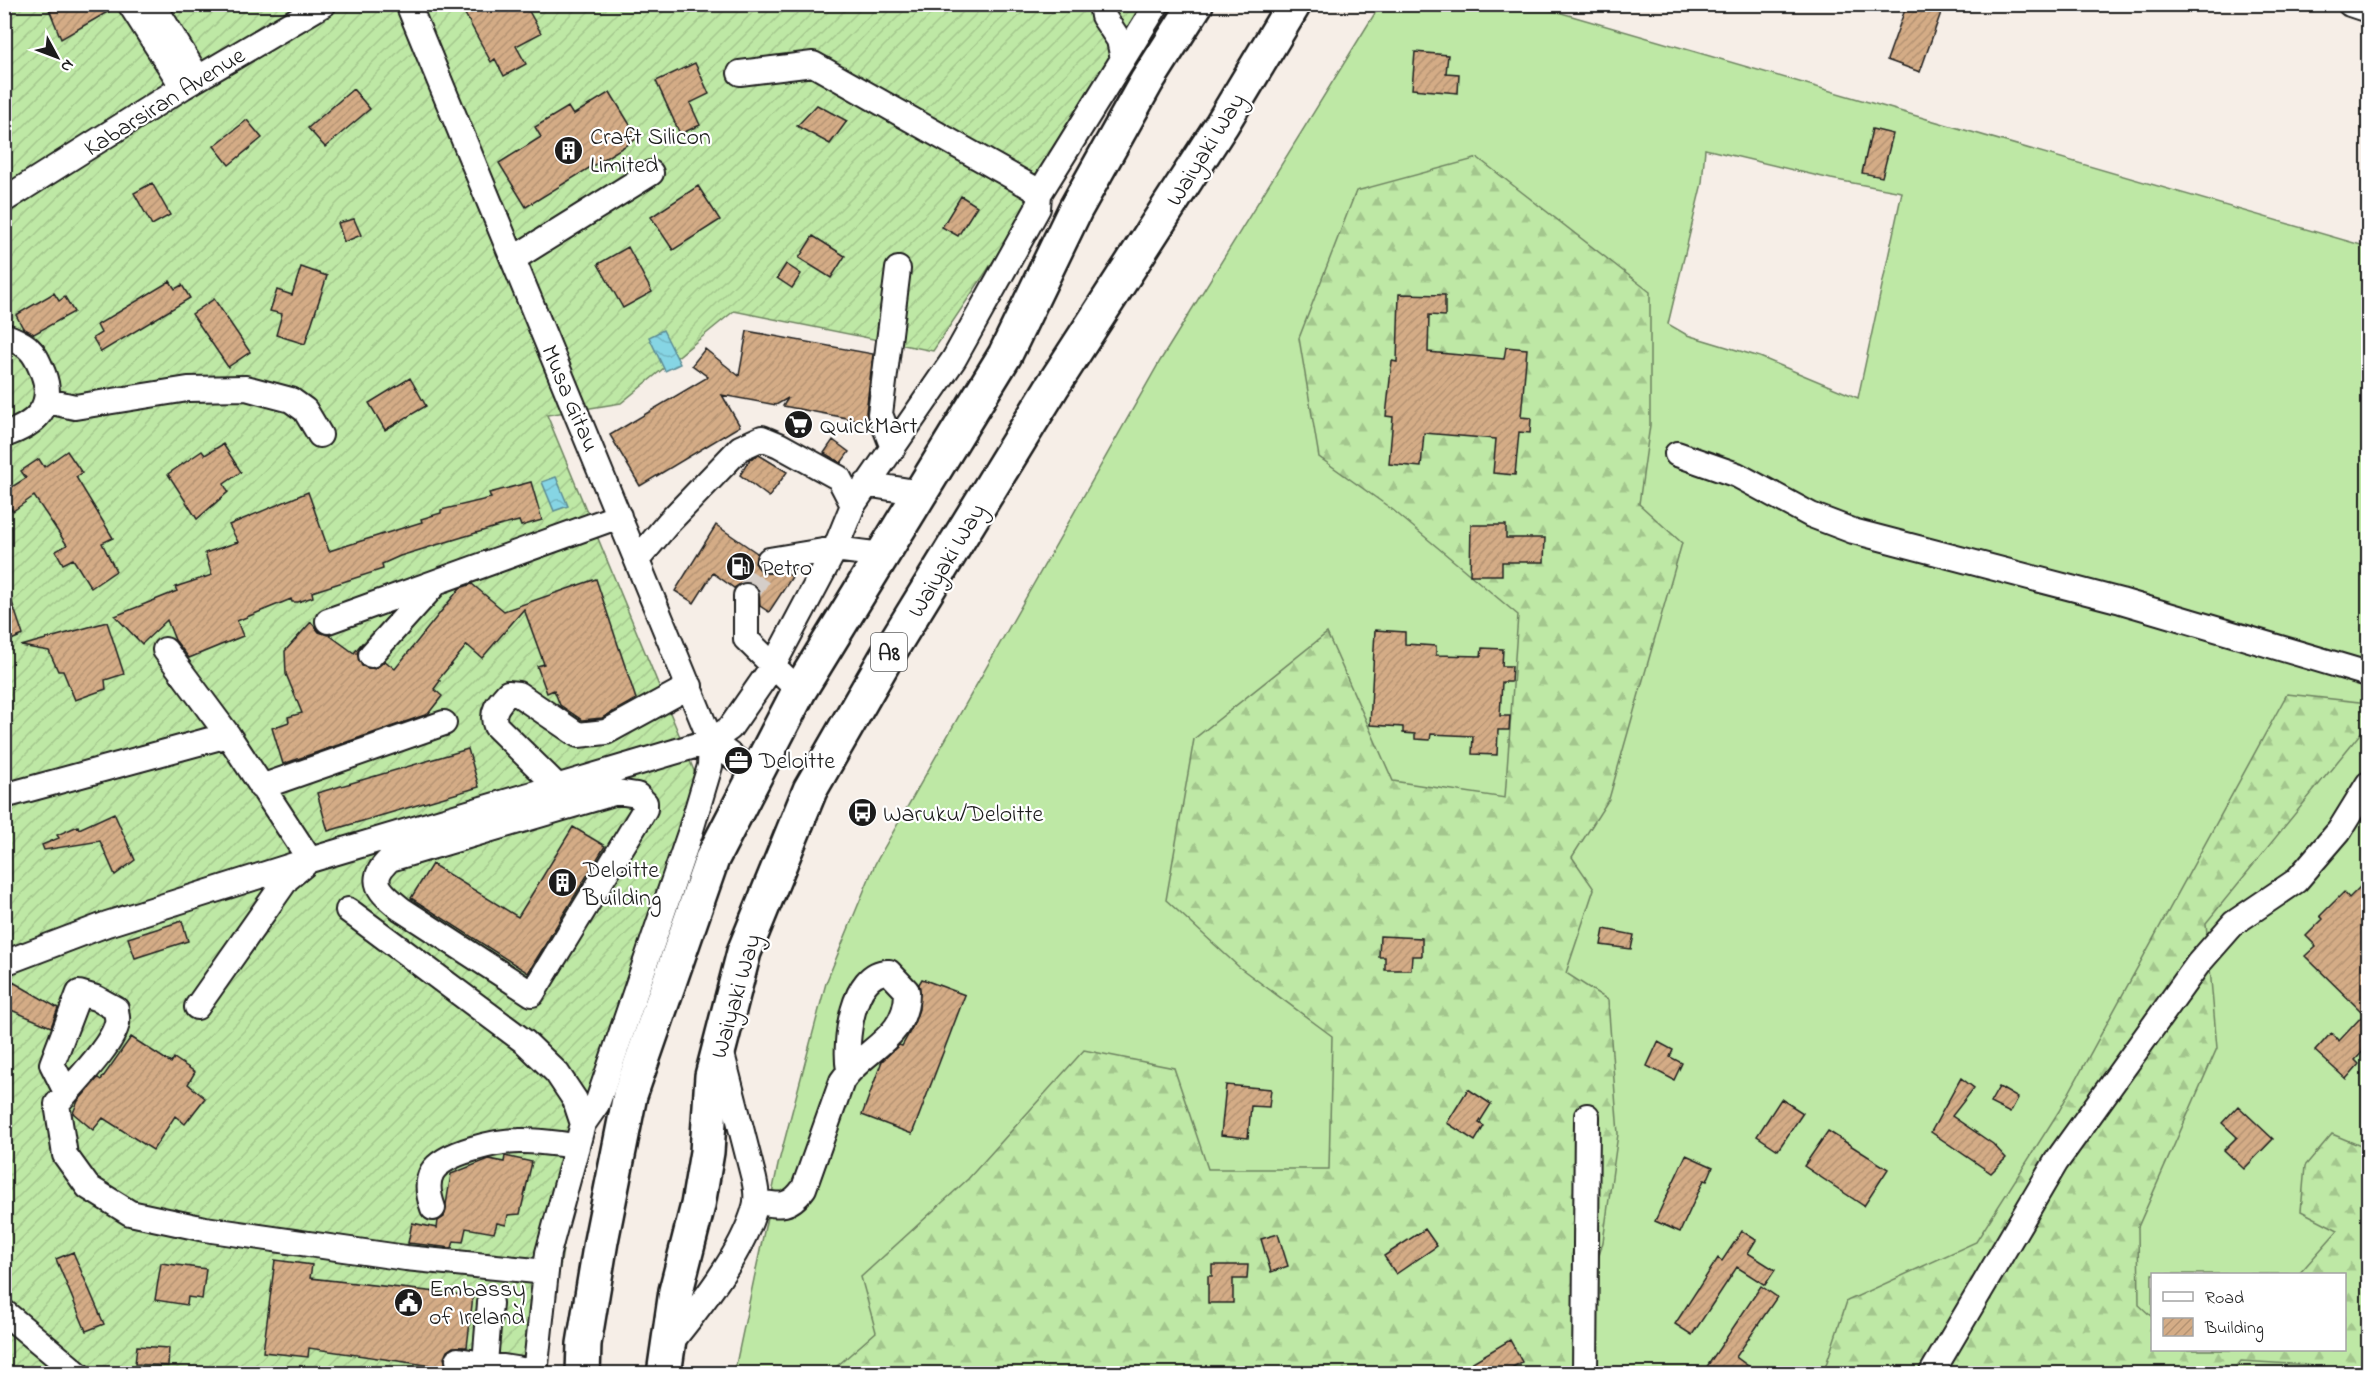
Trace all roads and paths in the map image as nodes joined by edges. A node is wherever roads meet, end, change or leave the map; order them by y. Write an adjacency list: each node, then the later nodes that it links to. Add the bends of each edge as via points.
1 (129, 4): 13 (street)
2 (153, 4): 13 (street)
3 (324, 4): 13 (street, Kabarsiran Avenue)
4 (408, 4): 17 (street, Musa Gitau)
5 (1101, 4): 11 (street, via 1103,16 1119,40)
6 (1157, 4): 11 (street)
7 (1196, 4): 25 (highway, A8, via 1147,81 1075,210 1005,355)
8 (1294, 4): 55 (highway, Waiyaki Way / A8, via 1222,124 1052,387 810,790 744,952)
9 (2350, 4): 10 (street)
10 (2368, 10)
11 (1123, 59): 15 (street)
12 (740, 73): 15 (street, via 813,63)
13 (190, 83): 16 (street, Kabarsiran Avenue)
14 (651, 173): 17 (street)
15 (1039, 194): 23 (street, via 1038,208 954,359)
16 (4, 200)
17 (513, 259): 27 (street, Musa Gitau)
18 (898, 269): 23 (street, via 880,414)
19 (4, 334): 20 (street, via 28,348 37,359 48,387)
20 (47, 401): 21 (street, via 35,419); 22 (street, via 75,407 188,389 246,388 291,400 305,410)
21 (4, 435)
22 (320, 435)
23 (893, 448): 26 (street)
24 (1677, 454): 38 (street, via 1737,475 1812,515 1854,531 2121,601)
25 (921, 493): 26 (street); 29 (highway, A8)
26 (860, 494): 28 (street); 30 (street, via 839,478 762,438 741,448)
27 (619, 516): 30 (street, Musa Gitau); 32 (street)
28 (835, 549): 29 (street); 31 (street); 37 (street)
29 (882, 555): 40 (highway, A8)
30 (638, 560): 39 (street, Musa Gitau)
31 (769, 561)
32 (439, 579): 34 (street); 36 (street)
33 (746, 596): 37 (street, via 746,639)
34 (328, 621)
35 (165, 650): 42 (street)
36 (371, 655)
37 (773, 666): 40 (street); 43 (street, via 729,729)
38 (2368, 674)
39 (690, 687): 43 (street, Musa Gitau); 46 (street, via 606,732 578,735 518,694 508,693 495,710 496,726)
40 (798, 691): 44 (highway, A8)
41 (444, 723): 47 (street)
42 (228, 735): 47 (street); 48 (street)
43 (711, 741): 44 (street); 46 (street); 59 (street, via 710,766 690,833 597,1104)
44 (756, 774): 70 (highway, A8, via 712,859 630,1095 601,1241 584,1344)
45 (2368, 784): 72 (street, via 2339,831 2295,881 2234,923 2198,964 2056,1162)
46 (557, 786): 49 (street)
47 (261, 787): 49 (street)
48 (4, 796)
49 (310, 860): 51 (street, via 106,924); 53 (street, via 287,879)
50 (348, 910): 54 (street)
51 (4, 963)
52 (518, 987): 52 (street, via 532,994 645,809 637,795 617,792 390,859 380,868 380,893); 54 (street)
53 (197, 1007)
54 (498, 1020): 59 (street, via 547,1061 576,1100)
55 (720, 1046): 60 (street, via 754,1179); 66 (highway, Waiyaki Way / A8, via 712,1076 703,1173 676,1291)
56 (849, 1070): 60 (street, via 804,1188 787,1204)
57 (66, 1092): 62 (street, via 57,1104 65,1155 88,1187 130,1213 406,1258)
58 (1587, 1116): 71 (street)
59 (580, 1135): 61 (street, via 476,1148 450,1157 433,1171 428,1194); 62 (street)
60 (756, 1201): 66 (street, via 721,1275)
61 (433, 1208)
62 (546, 1272): 68 (street)
63 (490, 1303): 67 (street)
64 (4, 1312): 69 (street)
65 (458, 1359): 67 (street)
66 (666, 1360)
67 (485, 1363): 68 (street)
68 (535, 1373)
69 (78, 1374)
70 (583, 1374)
71 (1585, 1374)
72 (1931, 1374)

